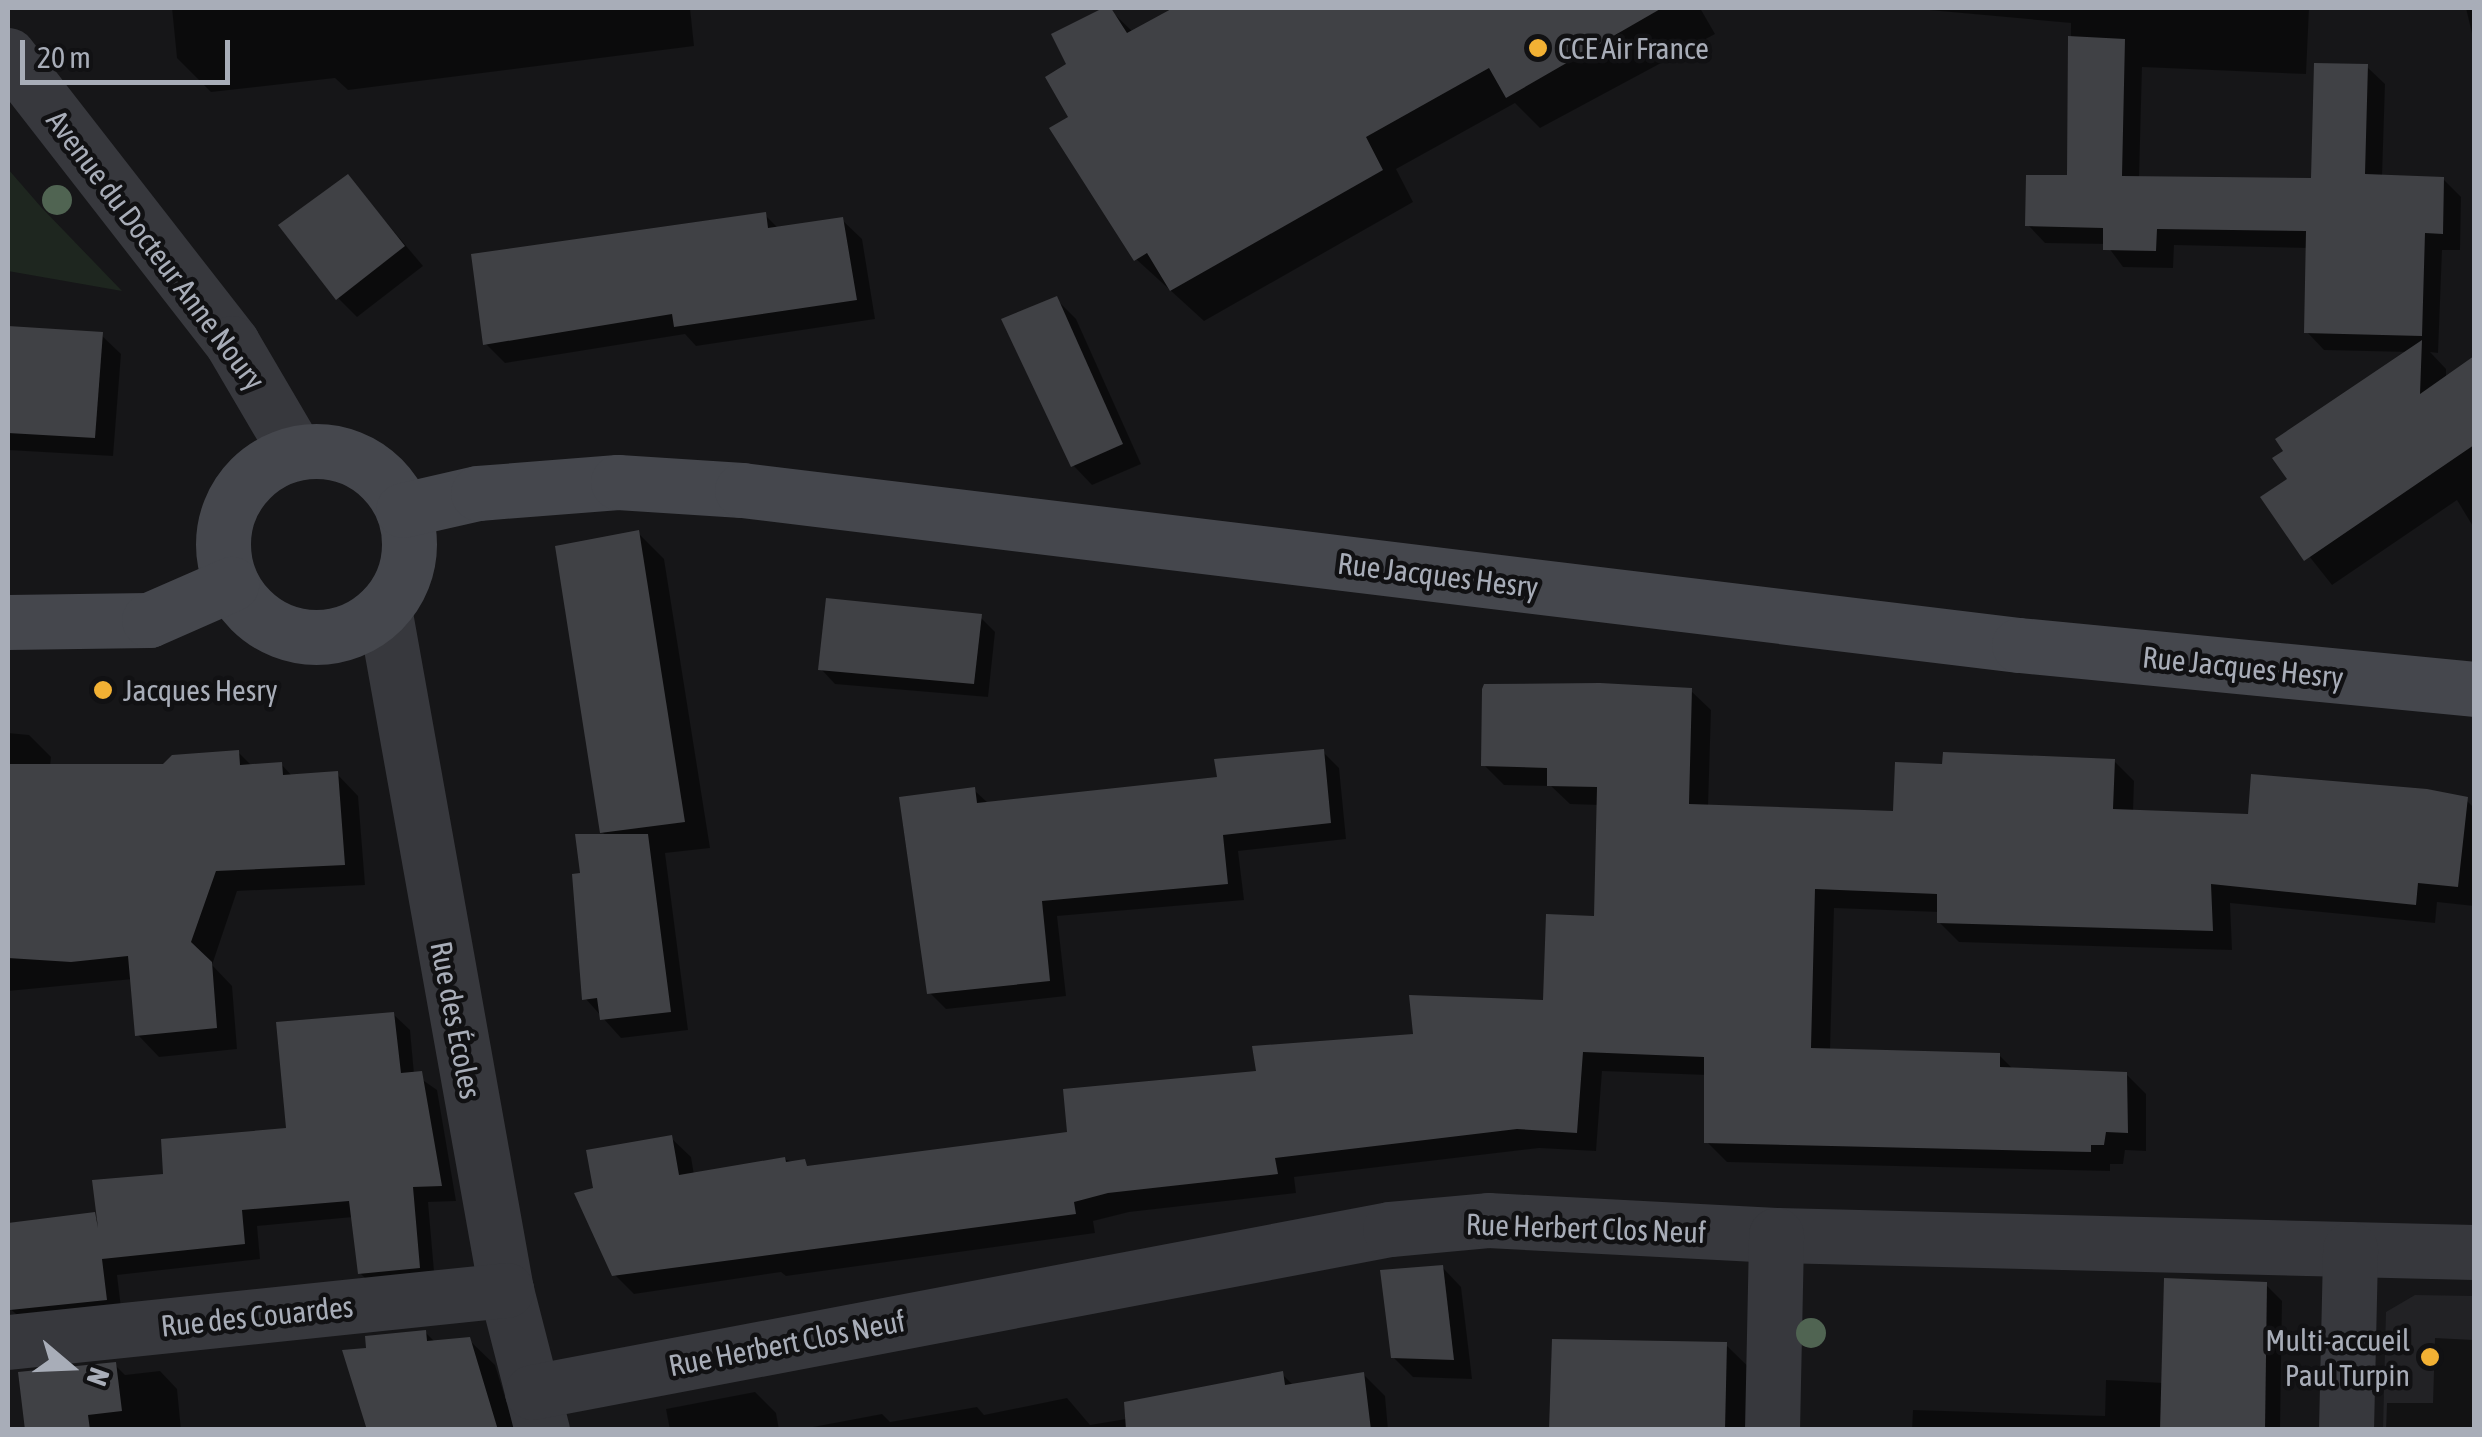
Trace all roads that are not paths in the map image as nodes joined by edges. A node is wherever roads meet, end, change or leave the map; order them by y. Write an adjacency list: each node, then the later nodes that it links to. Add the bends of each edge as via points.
1 (8, 55): 2 (street, Avenue du Docteur Anne Noury, via 232,342)
2 (296, 452): 3 (main road, via 330,451 360,461 386,482); 4 (main road, via 258,469 232,502 221,543)
3 (403, 510): 5 (main road, via 403,579); 7 (main road, Rue Jacques Hesry, via 478,493 618,482 742,490 2019,646)
4 (230, 584): 5 (main road, via 252,614 284,633 321,638 356,628); 6 (main road, via 149,620)
5 (384, 608): 11 (street, Rue des Écoles)
6 (8, 622)
7 (2474, 689)
8 (1776, 1235): 9 (street, Rue Herbert Clos Neuf); 13 (street, Rue Herbert Clos Neuf, via 1488,1220 1390,1229); 14 (street)
9 (2350, 1248): 10 (street, Rue Herbert Clos Neuf); 15 (street)
10 (2474, 1252)
11 (506, 1290): 12 (street, Rue des Couardes); 13 (street, Rue des Écoles)
12 (8, 1342)
13 (537, 1411)
14 (1772, 1430)
15 (2346, 1430)

